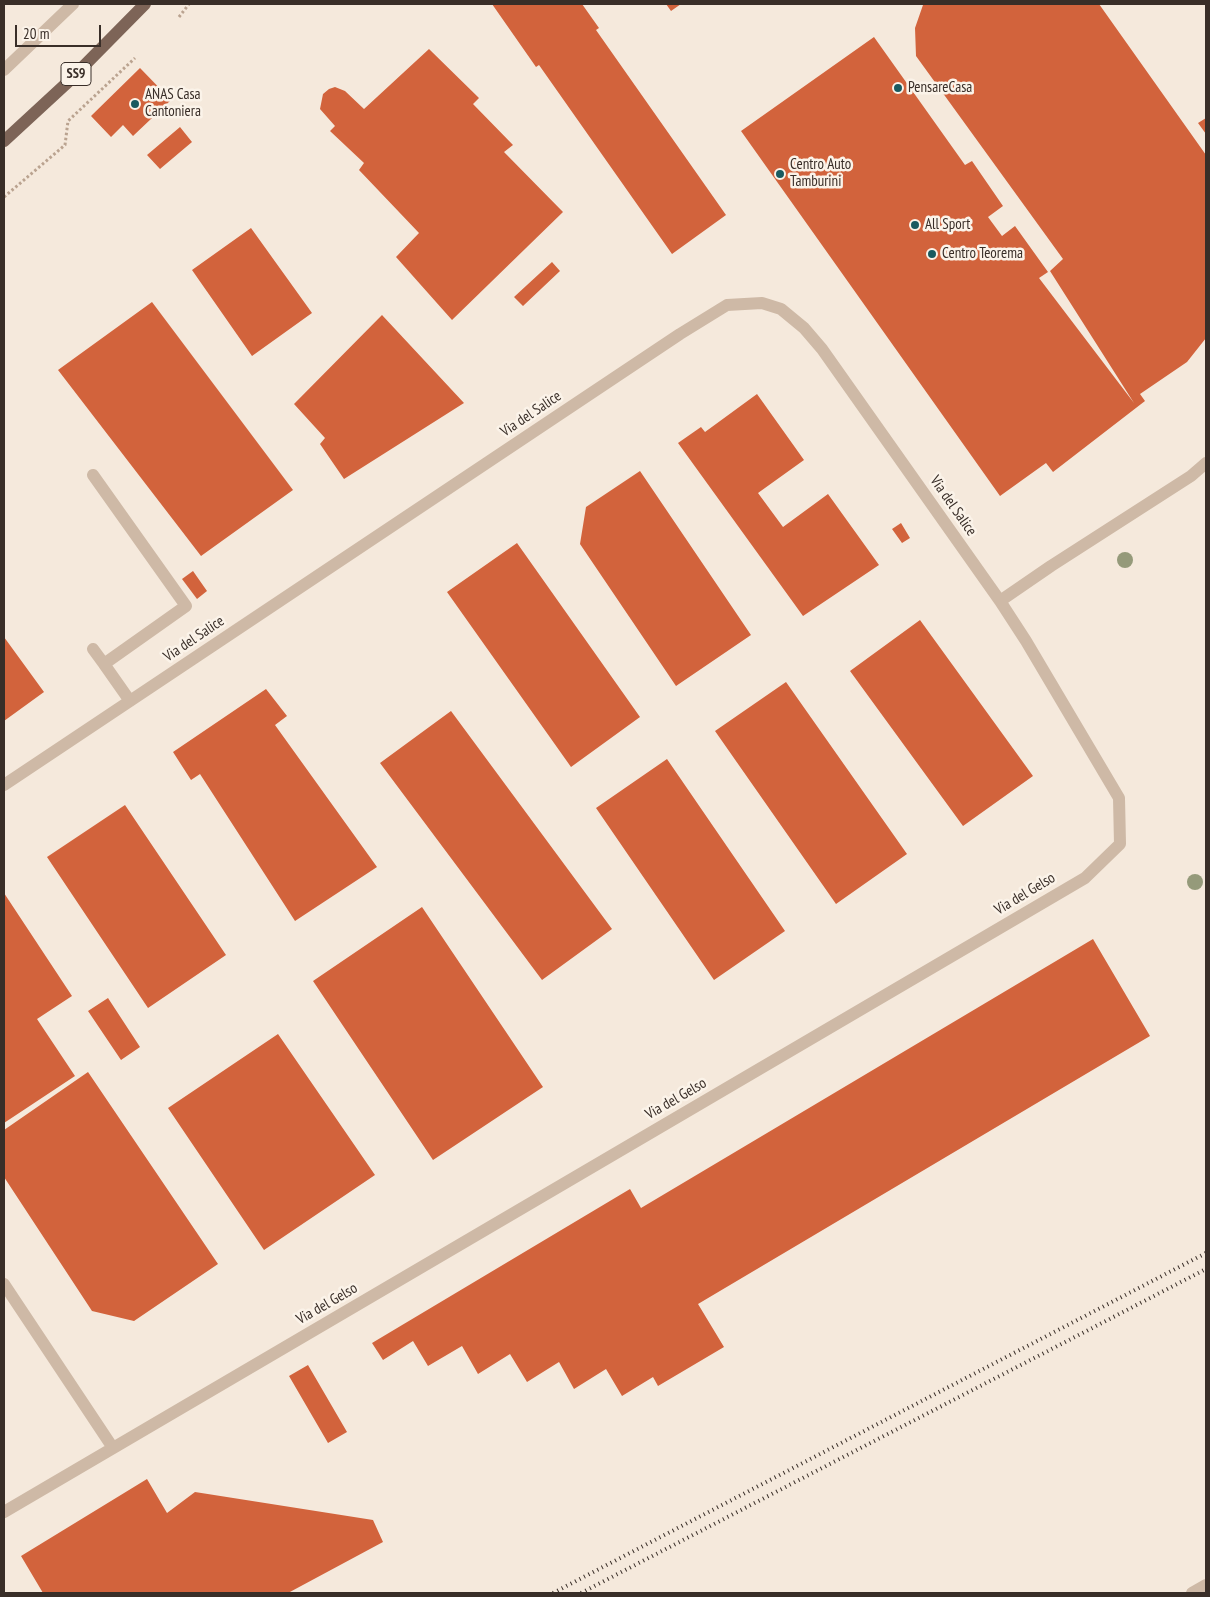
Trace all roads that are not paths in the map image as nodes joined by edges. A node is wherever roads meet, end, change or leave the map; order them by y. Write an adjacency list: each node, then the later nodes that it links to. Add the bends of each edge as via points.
1 (73, 4): 3 (street)
2 (145, 4): 4 (main road, SS9)
3 (4, 70)
4 (4, 141)
5 (1206, 464): 7 (street)
6 (93, 476): 9 (street, via 186,606)
7 (1000, 601): 10 (street, Via del Salice, via 804,328 781,309 762,303 727,305); 13 (street, Via del Gelso, via 1119,798 1120,844 1085,878)
8 (94, 649): 9 (street)
9 (104, 664): 10 (street)
10 (130, 701): 11 (street, Via del Salice)
11 (4, 785)
12 (4, 1284): 13 (street)
13 (113, 1448): 14 (street, Via del Gelso)
14 (4, 1512)
15 (1206, 1585): 16 (street)
16 (1192, 1593)

